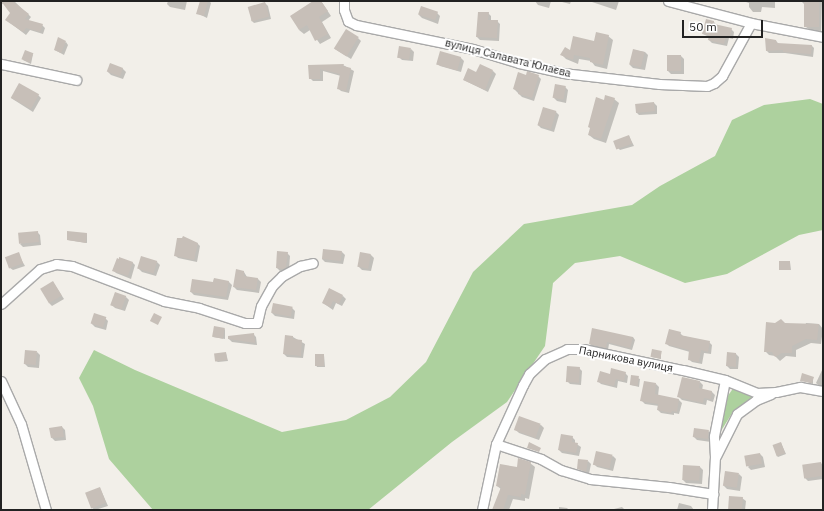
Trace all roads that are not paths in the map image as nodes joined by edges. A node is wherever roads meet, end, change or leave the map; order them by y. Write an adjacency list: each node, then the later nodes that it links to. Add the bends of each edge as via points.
1 (344, 1): 3 (street, вулиця Салавата Юлаєва, via 348,21 356,25 473,49 563,73 659,84 708,86 714,83 722,76)
2 (668, 1): 3 (street)
3 (751, 23): 4 (street)
4 (823, 37)
5 (1, 64): 6 (street)
6 (76, 80)
7 (313, 263): 8 (street, via 300,266 282,276 272,286 261,306 257,323 245,323 199,308 164,301 72,266 56,264 40,269)
8 (1, 304)
9 (725, 380): 12 (street, Парникова вулиця, via 757,393); 13 (street, Парникова вулиця, via 610,353 567,349 544,359 529,374); 14 (street, via 714,436)
10 (1, 381): 16 (street, via 21,424)
11 (823, 391): 12 (street, Парникова вулиця, via 800,387)
12 (776, 392): 14 (street, via 756,400 737,414)
13 (496, 444): 15 (street, via 590,479); 17 (street, Парникова вулиця)
14 (715, 457): 15 (street)
15 (713, 494): 18 (street)
16 (46, 510)
17 (482, 510)
18 (712, 510)

